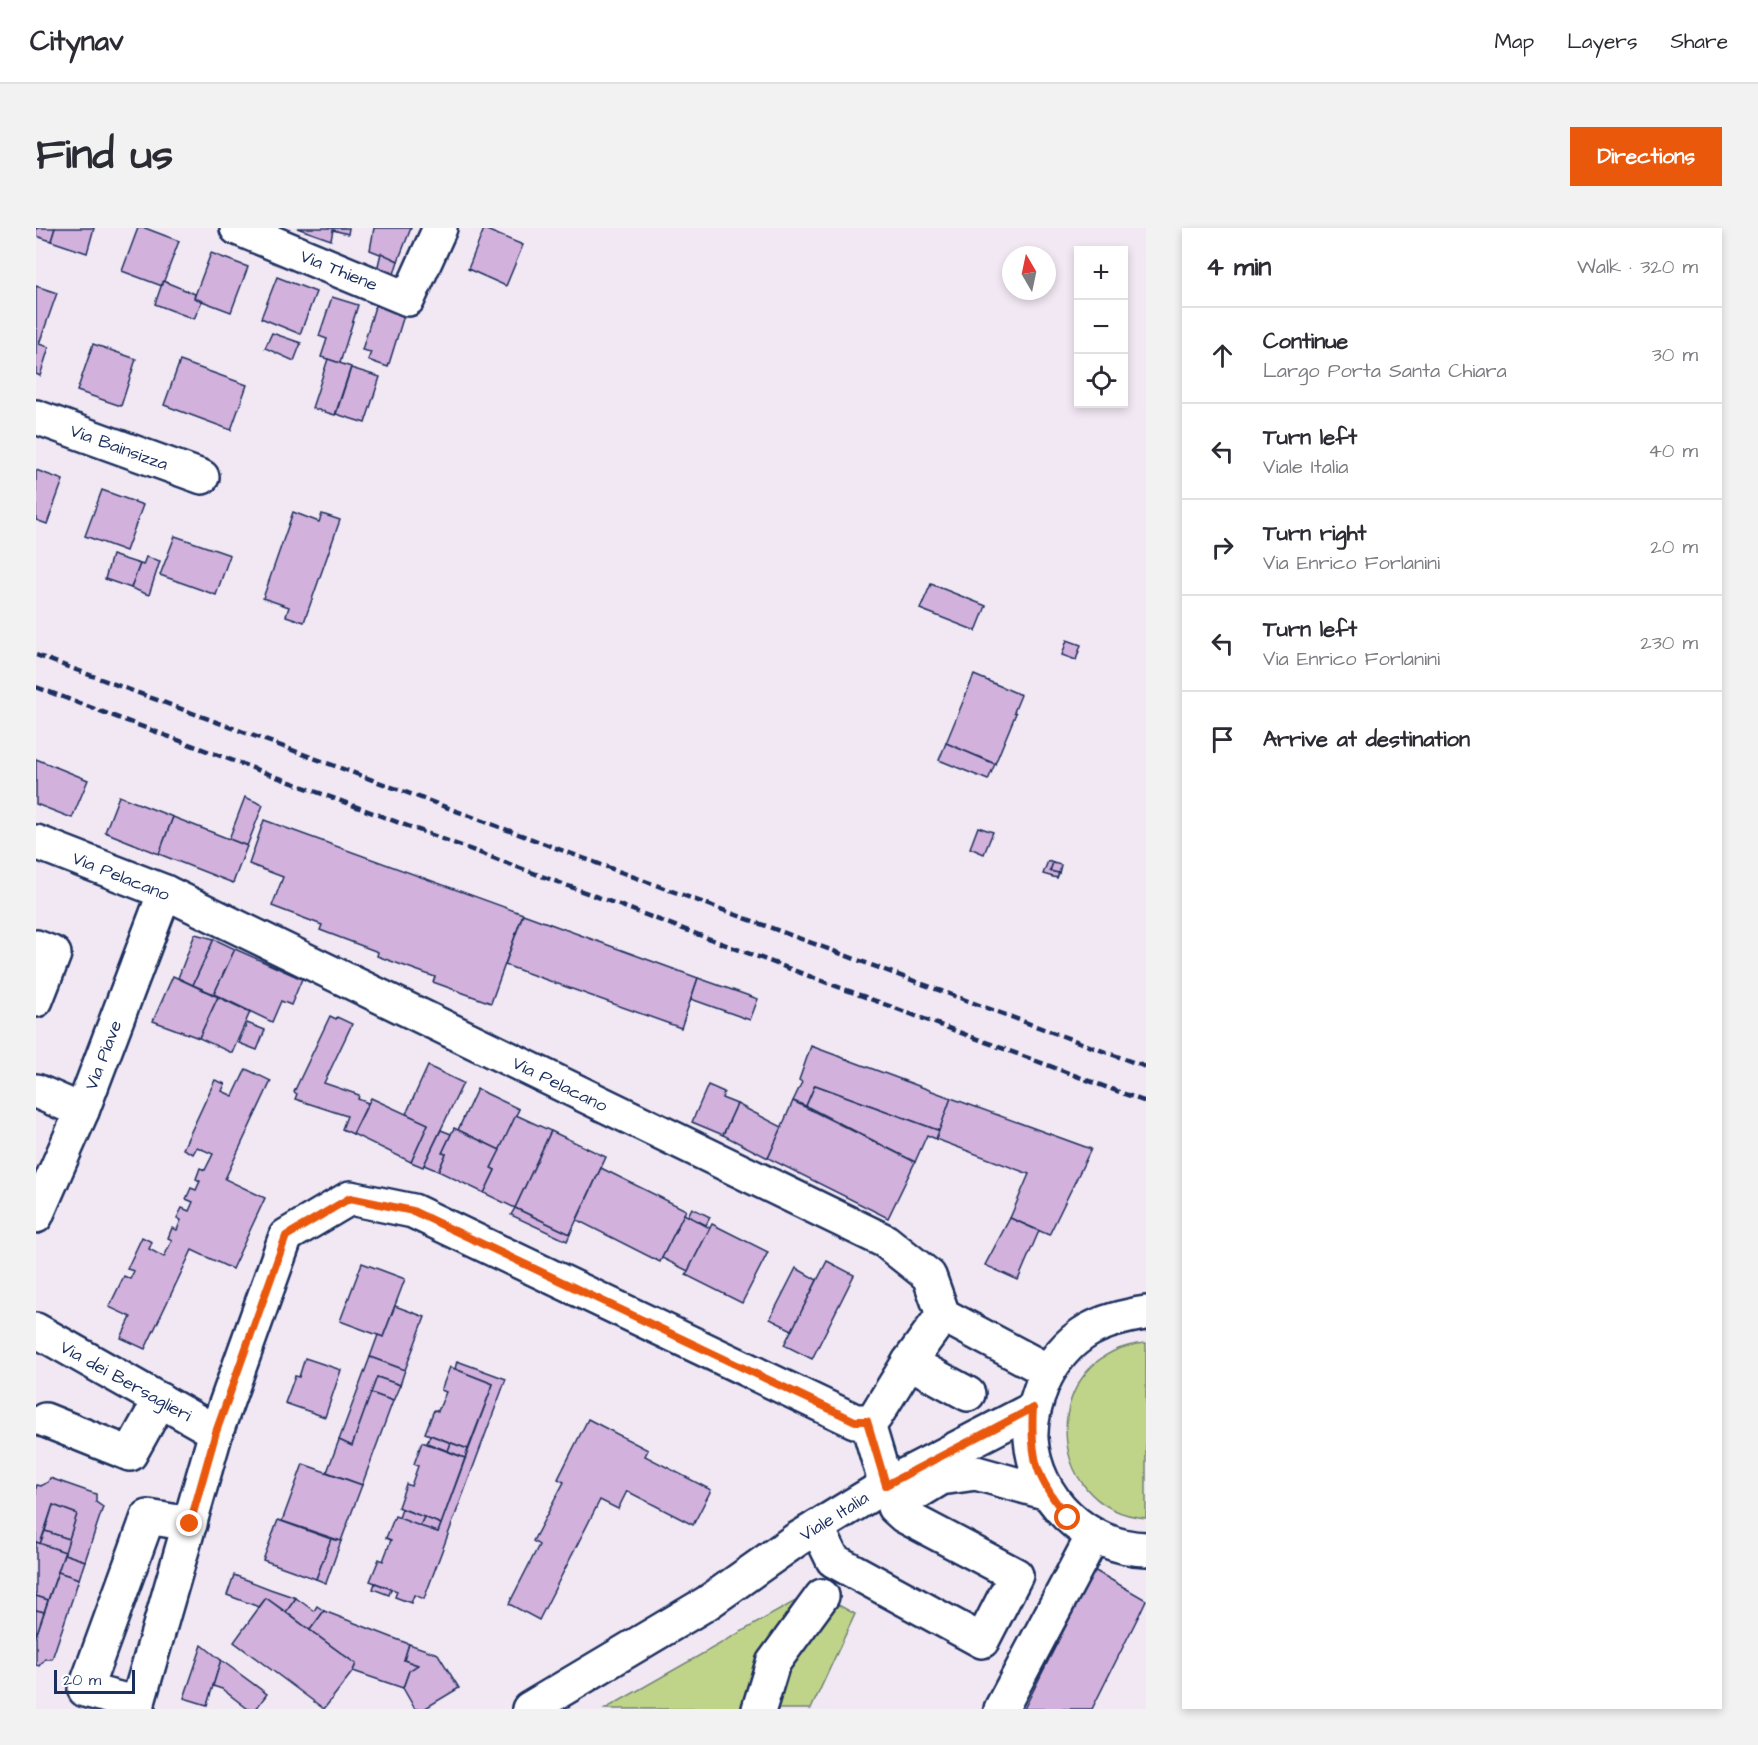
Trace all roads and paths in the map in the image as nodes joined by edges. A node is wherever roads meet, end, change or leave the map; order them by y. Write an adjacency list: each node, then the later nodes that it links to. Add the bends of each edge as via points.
1 (237, 228): 2 (street, Via Thiene, via 408,298)
2 (440, 228)
3 (36, 417): 4 (street, Via Bainsizza)
4 (202, 477)
5 (36, 842): 6 (street, Via Pelacano)
6 (165, 892): 10 (street, Via Piave); 13 (street, Via Pelacano, via 885,1241 928,1276)
7 (36, 947): 8 (street, via 54,954)
8 (36, 1000)
9 (36, 1091): 10 (street)
10 (82, 1111): 11 (street, Via Piave)
11 (36, 1216)
12 (1146, 1290): 14 (street)
13 (943, 1315): 16 (street); 17 (street)
14 (1130, 1316): 17 (street, via 1088,1330 1065,1348)
15 (36, 1330): 19 (street, Via dei Bersaglieri)
16 (909, 1362): 18 (street); 22 (street, via 875,1417)
17 (1048, 1371): 20 (street)
18 (968, 1394)
19 (160, 1401): 21 (street, via 130,1454); 23 (street, Via dei Bersaglieri)
20 (1033, 1408): 24 (street, via 1031,1438 1036,1466); 25 (street, Viale Italia)
21 (45, 1420)
22 (867, 1421): 23 (street, via 855,1421 413,1211 350,1198 286,1236); 25 (street)
23 (216, 1432): 26 (street)
24 (1048, 1493): 25 (street, Viale Italia, via 975,1473 941,1478); 27 (street, via 1068,1518)
25 (890, 1496): 28 (street, Viale Italia); 28 (street, via 904,1516 1016,1575 982,1641 833,1560)
26 (190, 1524): 31 (street); 31 (street, via 148,1516 85,1690)
27 (1093, 1536): 29 (street, via 1130,1549); 34 (street)
28 (822, 1537): 32 (street, Viale Italia)
29 (1146, 1549)
30 (822, 1596): 33 (street, via 773,1663)
31 (136, 1706)
32 (529, 1709)
33 (759, 1709)
34 (1001, 1709)

